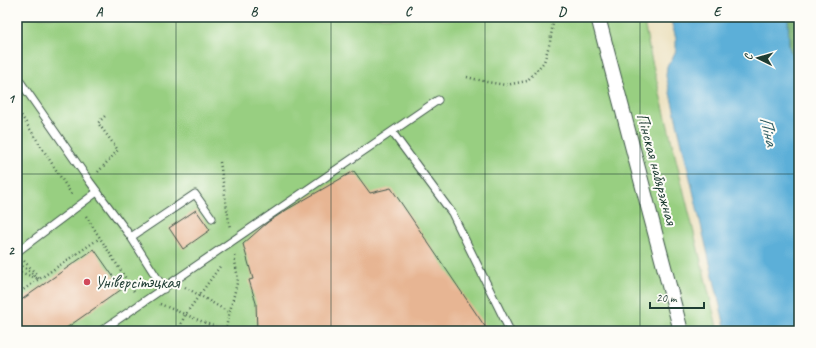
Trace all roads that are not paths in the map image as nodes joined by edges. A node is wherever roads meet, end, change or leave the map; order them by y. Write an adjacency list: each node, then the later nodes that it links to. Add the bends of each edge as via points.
1 (598, 17): 12 (street, Пінская набярэжная)
2 (17, 77): 5 (lane)
3 (438, 100): 4 (lane)
4 (392, 132): 9 (lane); 11 (lane, via 452,213)
5 (97, 192): 7 (lane); 8 (lane)
6 (212, 218): 7 (lane, via 196,194)
7 (131, 237): 9 (lane)
8 (19, 255)
9 (164, 289): 10 (lane)
10 (101, 331)
11 (510, 331)
12 (681, 331)

